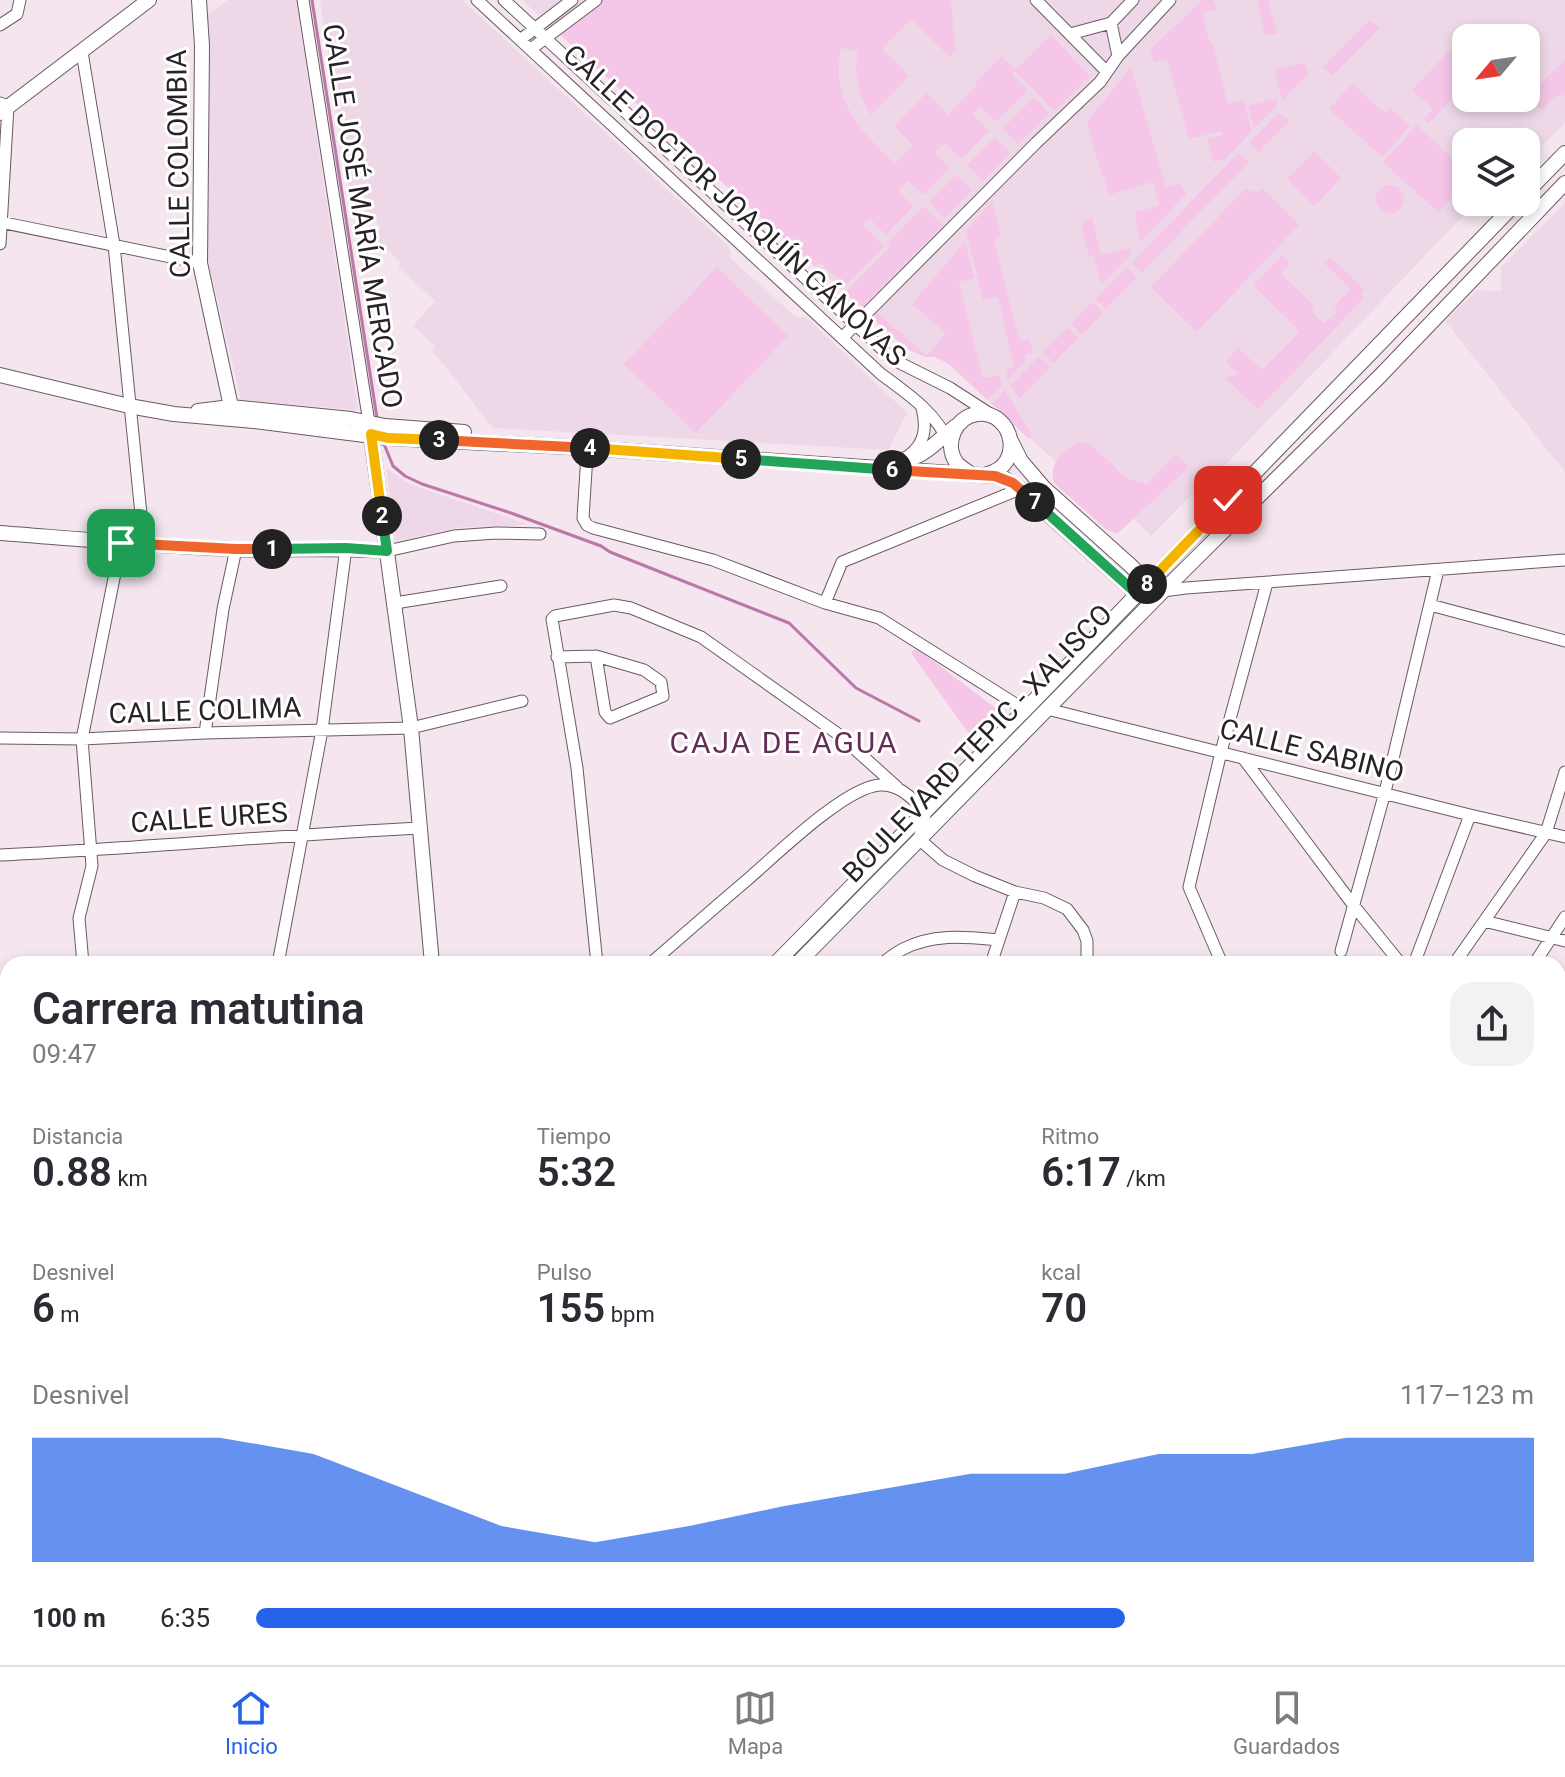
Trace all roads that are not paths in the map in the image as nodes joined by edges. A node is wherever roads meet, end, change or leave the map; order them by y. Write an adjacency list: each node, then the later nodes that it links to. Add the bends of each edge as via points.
1 (20, 0): 13 (street, via 17,14)
2 (149, 0): 19 (main road)
3 (199, 0): 32 (main road, CALLE COLOMBIA)
4 (303, 0): 42 (street, CALLE JOSÉ MARÍA MERCADO)
5 (477, 0): 17 (street, CALLE DOCTOR JOAQUÍN CÁNOVAS)
6 (504, 0): 14 (street, CALLE DOCTOR JOAQUÍN CÁNOVAS)
7 (572, 0): 14 (street)
8 (596, 0): 16 (street)
9 (1036, 0): 15 (street)
10 (1133, 0): 12 (street)
11 (1165, 1): 20 (street)
12 (1111, 23): 15 (street); 20 (street)
13 (1, 24)
14 (535, 29): 16 (street, CALLE DOCTOR JOAQUÍN CÁNOVAS); 17 (street)
15 (1070, 34): 21 (street)
16 (545, 38): 18 (street); 26 (street, CALLE DOCTOR JOAQUÍN CÁNOVAS)
17 (520, 40): 18 (street, CALLE DOCTOR JOAQUÍN CÁNOVAS)
18 (531, 49): 27 (street, CALLE DOCTOR JOAQUÍN CÁNOVAS)
19 (82, 52): 22 (main road); 31 (street)
20 (1118, 56): 21 (street)
21 (1107, 72): 35 (street)
22 (3, 107): 29 (street)
23 (1565, 153): 24 (main road)
24 (1540, 179)
25 (1565, 183): 61 (main road, BOULEVARD TEPIC - XALISCO)
26 (708, 188): 27 (street); 33 (street, CALLE DOCTOR JOAQUÍN CÁNOVAS)
27 (695, 201): 34 (street, CALLE DOCTOR JOAQUÍN CÁNOVAS)
28 (1503, 216): 60 (main road, BOULEVARD TEPIC - XALISCO)
29 (1, 222): 30 (street); 31 (street)
30 (0, 244)
31 (114, 245): 32 (street); 38 (street)
32 (200, 263): 40 (main road, CALLE COLOMBIA)
33 (797, 270): 34 (street); 35 (street, CALLE DOCTOR JOAQUÍN CÁNOVAS)
34 (784, 284): 36 (street, CALLE DOCTOR JOAQUÍN CÁNOVAS)
35 (856, 324): 36 (street); 41 (street, CALLE DOCTOR JOAQUÍN CÁNOVAS, via 894,360)
36 (842, 338): 39 (street, CALLE DOCTOR JOAQUÍN CÁNOVAS)
37 (0, 375): 38 (main road)
38 (129, 406): 40 (main road, via 174,414); 52 (street)
39 (922, 407): 43 (street, CALLE DOCTOR JOAQUÍN CÁNOVAS); 46 (street, via 924,438)
40 (232, 413): 42 (main road)
41 (1001, 422): 43 (main road, via 978,414); 44 (main road)
42 (378, 430): 45 (main road); 55 (main road, CALLE JOSÉ MARÍA MERCADO)
43 (951, 430): 46 (main road, via 923,453); 47 (main road, via 955,461)
44 (1011, 441): 47 (main road, via 1000,469); 60 (main road, via 1030,474)
45 (588, 444): 46 (main road); 47 (main road); 63 (street, via 583,518 587,525 713,560)
46 (900, 461)
47 (976, 474): 48 (main road, via 1002,477)
48 (1020, 489): 60 (main road); 63 (street, via 842,562)
49 (0, 533): 51 (main road)
50 (540, 534): 55 (street, via 454,536)
51 (121, 543): 52 (main road); 75 (street)
52 (144, 544): 54 (main road)
53 (346, 548): 54 (main road); 55 (main road); 72 (street)
54 (236, 549): 73 (street)
55 (387, 551): 62 (main road, CALLE JOSÉ MARÍA MERCADO)
56 (1565, 560): 57 (street)
57 (1438, 570): 58 (street); 64 (street)
58 (1267, 583): 61 (street); 76 (street)
59 (501, 586): 62 (street)
60 (1142, 589): 61 (main road); 70 (main road, BOULEVARD TEPIC - XALISCO)
61 (1163, 591): 69 (main road, BOULEVARD TEPIC - XALISCO)
62 (395, 603): 71 (main road, CALLE JOSÉ MARÍA MERCADO)
63 (825, 603): 70 (street, via 879,618)
64 (1430, 605): 65 (street); 80 (street)
65 (1565, 641)
66 (596, 656): 66 (street, via 644,670 661,682 663,696 610,718); 67 (street)
67 (557, 657): 79 (street, via 555,616 614,605 631,608 701,637 838,734); 101 (street, via 577,768)
68 (522, 701): 71 (street, CALLE COLIMA)
69 (1047, 709): 76 (street, CALLE SABINO); 87 (main road, BOULEVARD TEPIC - XALISCO)
70 (1025, 710): 81 (main road, BOULEVARD TEPIC - XALISCO)
71 (411, 728): 72 (street, CALLE COLIMA); 83 (main road, CALLE JOSÉ MARÍA MERCADO)
72 (322, 730): 73 (street, CALLE COLIMA); 85 (street)
73 (205, 733): 75 (street, CALLE COLIMA)
74 (0, 738): 75 (street, CALLE COLIMA)
75 (82, 739): 88 (street)
76 (1221, 752): 77 (street, CALLE SABINO); 108 (street, via 1189,887)
77 (1243, 758): 80 (street, CALLE SABINO); 91 (street)
78 (1565, 772): 84 (street)
79 (897, 787): 81 (street); 102 (street, via 879,785 846,798)
80 (1385, 792): 82 (street, CALLE SABINO); 91 (street)
81 (926, 811): 87 (street); 103 (main road, BOULEVARD TEPIC - XALISCO)
82 (1470, 815): 84 (street, CALLE SABINO); 110 (street)
83 (421, 828): 85 (street, CALLE URES); 100 (main road, CALLE JOSÉ MARÍA MERCADO)
84 (1546, 833): 86 (street, CALLE SABINO); 93 (street)
85 (304, 834): 88 (street, CALLE URES); 99 (street)
86 (1565, 837)
87 (919, 839): 90 (street, via 943,860); 104 (main road, BOULEVARD TEPIC - XALISCO)
88 (90, 851): 89 (street, CALLE URES); 98 (street, via 92,866 79,918)
89 (0, 855)
90 (1015, 892): 95 (street); 107 (street, via 1067,909 1083,930)
91 (1354, 906): 97 (street); 109 (street)
92 (1565, 917): 94 (street)
93 (1484, 921): 94 (street); 111 (street)
94 (1552, 938): 96 (street); 112 (street)
95 (999, 940): 105 (street, via 929,939); 106 (street)
96 (1565, 941)
97 (1341, 951)
98 (82, 956)
99 (280, 956)
100 (431, 956)
101 (596, 956)
102 (659, 956)
103 (783, 956)
104 (805, 956)
105 (892, 956)
106 (994, 956)
107 (1087, 956)
108 (1219, 956)
109 (1395, 956)
110 (1417, 956)
111 (1460, 956)
112 (1540, 956)

